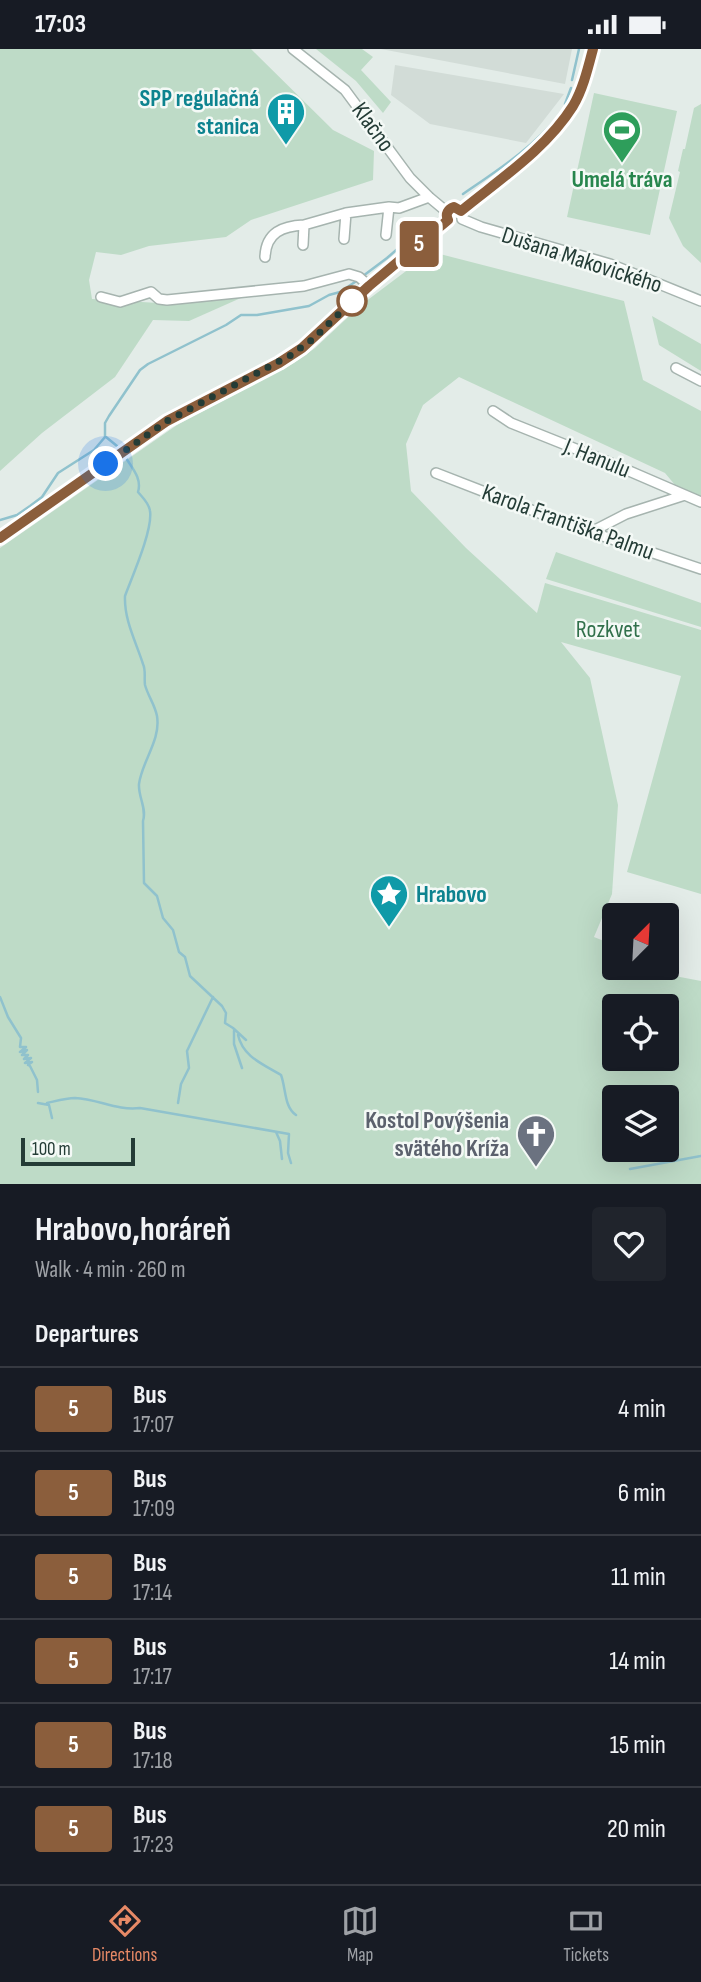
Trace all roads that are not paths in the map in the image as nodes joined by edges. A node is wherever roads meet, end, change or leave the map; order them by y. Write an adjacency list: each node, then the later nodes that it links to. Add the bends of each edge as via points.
1 (293, 49): 3 (street, Klačno, via 345,90)
2 (593, 49): 6 (street, via 577,98 555,129)
3 (429, 197): 4 (street, via 400,208); 7 (street, Klačno)
4 (389, 207): 5 (street); 9 (street)
5 (345, 213): 8 (street); 10 (street)
6 (462, 215): 7 (street, via 455,223); 7 (street, via 454,207); 15 (street, Dušana Makovického, via 481,227 610,264)
7 (447, 216): 13 (street)
8 (304, 225): 11 (street); 12 (street, via 284,226 273,234)
9 (386, 235)
10 (344, 239)
11 (303, 245)
12 (265, 257)
13 (364, 281): 14 (street, via 349,274 304,286 167,300 151,292 120,302); 23 (street, via 302,348 161,425)
14 (102, 297)
15 (701, 301)
16 (676, 368): 17 (street)
17 (701, 381)
18 (494, 411): 20 (street, J. Hanulu, via 511,423)
19 (436, 473): 22 (street, Karola Františka Palmu)
20 (685, 495): 21 (street, J. Hanulu); 22 (street, via 626,514)
21 (701, 502)
22 (591, 532): 24 (street, Karola Františka Palmu)
23 (0, 538)
24 (701, 569)

